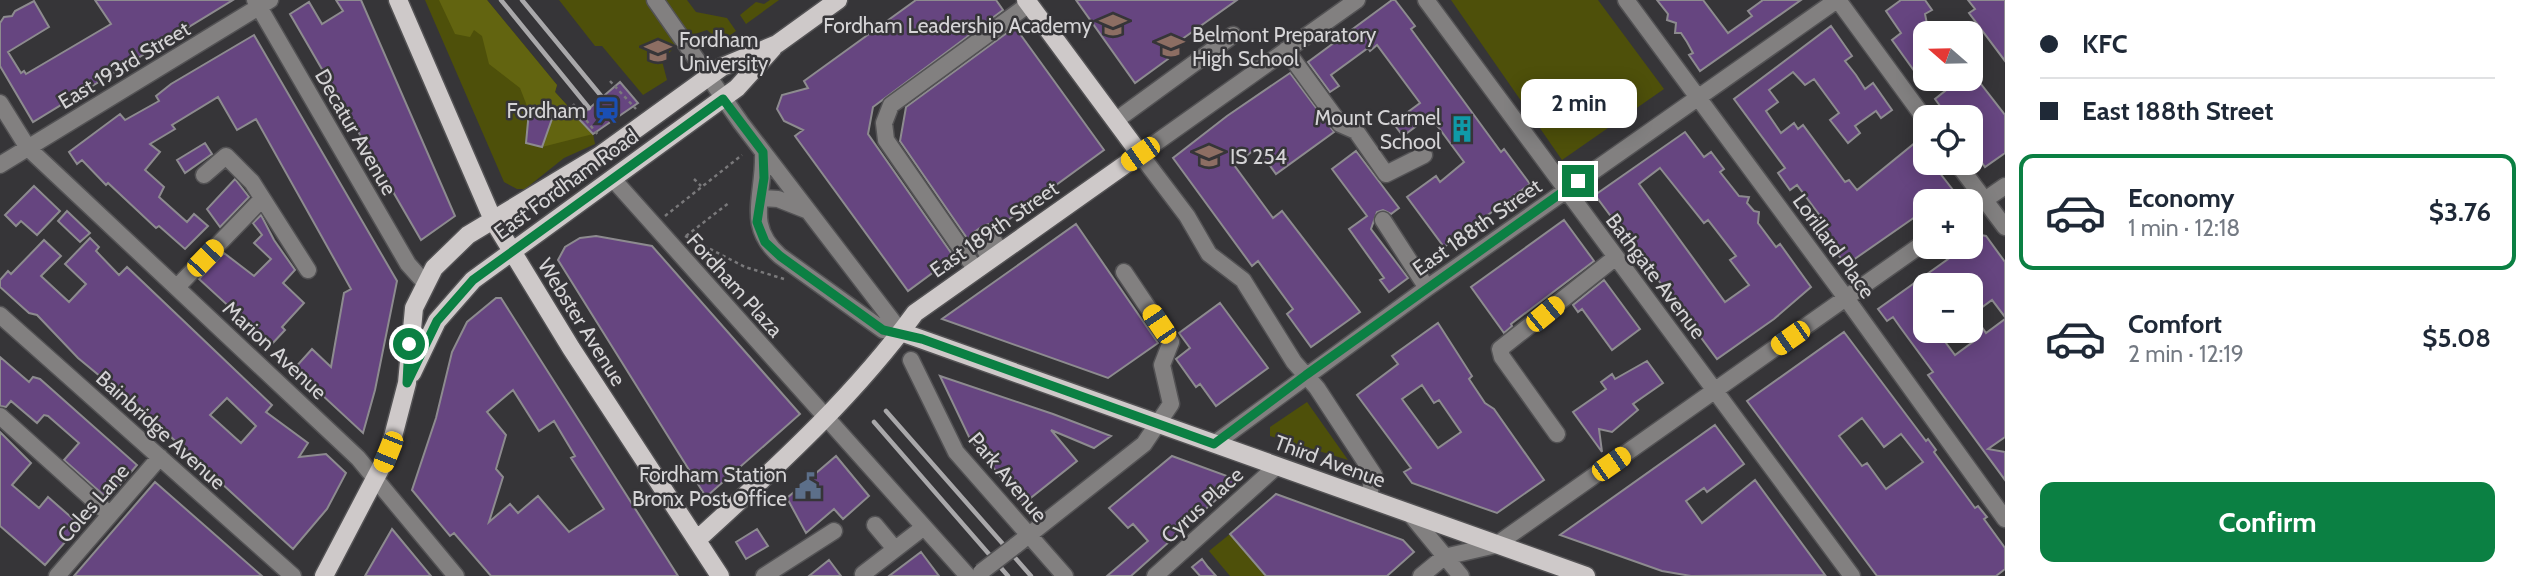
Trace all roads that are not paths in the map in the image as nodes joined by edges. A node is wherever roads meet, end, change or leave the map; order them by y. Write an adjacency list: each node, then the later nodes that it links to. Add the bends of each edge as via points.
1 (398, 0): 33 (main road, Webster Avenue)
2 (655, 0): 13 (street)
3 (838, 0): 11 (main road, East Fordham Road)
4 (1357, 0): 12 (street, East 189th Street)
5 (1426, 0): 28 (street, Bathgate Avenue)
6 (1626, 0): 14 (street, Lorillard Place)
7 (1838, 0): 14 (street, East 188th Street); 17 (street)
8 (262, 2): 19 (street, East 193rd Street); 44 (street, Decatur Avenue, via 408,264)
9 (1028, 2): 18 (main road); 42 (street, via 891,105 884,123 886,140)
10 (1233, 35): 18 (street)
11 (777, 44): 13 (main road, East Fordham Road, via 722,67); 15 (main road, East Fordham Road)
12 (1286, 50): 21 (street, East 189th Street); 22 (street, via 1340,124 1356,131 1386,174)
13 (708, 78): 15 (street); 33 (main road, East Fordham Road, via 599,156)
14 (1698, 97): 28 (street, East 188th Street); 47 (street, Lorillard Place)
15 (723, 99): 20 (street); 26 (main road, East Fordham Road)
16 (0, 103): 19 (street, Marion Avenue)
17 (1915, 105)
18 (1115, 121): 21 (main road)
19 (28, 148): 23 (street, East 193rd Street); 45 (street, Marion Avenue)
20 (763, 152): 29 (street, Third Avenue); 32 (street)
21 (1140, 154): 39 (main road, East 189th Street); 51 (street, via 1209,254 1243,280)
22 (1424, 155)
23 (0, 165)
24 (204, 175): 30 (street, via 226,156)
25 (1966, 175): 31 (street)
26 (612, 178): 37 (main road, East Fordham Road); 55 (street, Fordham Plaza)
27 (2005, 186): 31 (street)
28 (1566, 190): 40 (street, Bathgate Avenue); 46 (street, East 188th Street)
29 (762, 198): 32 (street); 49 (street, Third Avenue, via 757,222 771,249 883,330)
30 (262, 199): 41 (street); 45 (street)
31 (1985, 200): 35 (street)
32 (808, 211): 49 (street)
33 (493, 220): 37 (main road, Webster Avenue); 44 (main road, East Fordham Road, via 454,248)
34 (1383, 220): 46 (street)
35 (2005, 227)
36 (984, 237): 39 (street)
37 (511, 251): 52 (main road, East Fordham Road, via 473,280 445,310); 70 (main road, Webster Avenue)
38 (1913, 251): 47 (street)
39 (996, 255): 42 (main road, East 189th Street)
40 (1616, 257): 53 (street, Bathgate Avenue); 57 (street, via 1500,349)
41 (308, 270)
42 (976, 270): 49 (main road, East 189th Street, via 915,313)
43 (1124, 272): 56 (street, via 1171,342 1162,365 1171,404)
44 (425, 283): 52 (main road, East Fordham Road, via 410,325)
45 (177, 287): 61 (street, Marion Avenue)
46 (1427, 288): 51 (street, East 188th Street)
47 (1846, 298): 53 (street); 65 (street, Lorillard Place)
48 (0, 315): 59 (street, Bainbridge Avenue)
49 (901, 332): 55 (main road, East 189th Street); 56 (main road, Third Avenue)
50 (911, 360): 69 (street, Park Avenue, via 956,452)
51 (1306, 375): 58 (street, East 188th Street); 62 (street, via 1374,475)
52 (407, 383): 61 (main road, East Fordham Road, via 396,430)
53 (1715, 391): 71 (street); 87 (street, Bathgate Avenue)
54 (0, 416): 63 (street)
55 (827, 419): 67 (street); 70 (main road, East 189th Street)
56 (1159, 424): 58 (main road, Third Avenue); 69 (street, via 1144,444)
57 (1558, 435)
58 (1214, 444): 60 (main road, Third Avenue)
59 (160, 457): 63 (street, Coles Lane); 77 (street, Bainbridge Avenue)
60 (1277, 466): 62 (main road, Third Avenue); 83 (street, Cyrus Place)
61 (376, 480): 78 (main road, East Fordham Road); 79 (street, Marion Avenue)
62 (1368, 498): 64 (main road, Third Avenue)
63 (110, 514): 76 (street, Coles Lane)
64 (1411, 515): 71 (main road, Third Avenue); 73 (street)
65 (2005, 519)
66 (875, 525): 72 (street)
67 (923, 527): 72 (street); 75 (street)
68 (834, 531): 81 (street)
69 (1029, 535): 75 (street, bridge); 82 (street, Park Avenue)
70 (697, 540): 80 (main road, Webster Avenue)
71 (1496, 545): 73 (street); 86 (main road, Third Avenue)
72 (895, 549): 74 (street)
73 (1444, 557): 84 (street); 85 (street)
74 (863, 574)
75 (975, 575)
76 (57, 576)
77 (293, 576)
78 (324, 576)
79 (456, 576)
80 (720, 576)
81 (764, 576)
82 (1065, 576)
83 (1155, 576)
84 (1421, 576)
85 (1461, 576)
86 (1586, 576)
87 (1852, 576)

